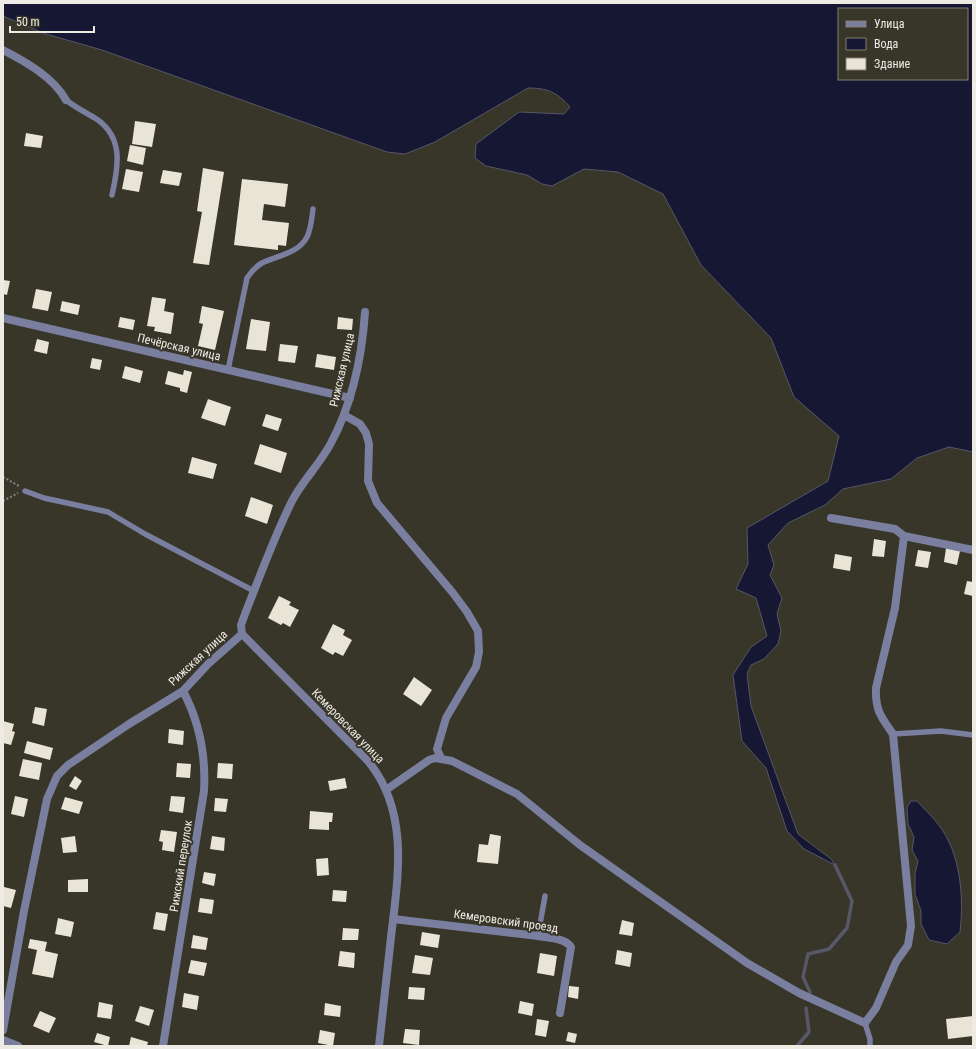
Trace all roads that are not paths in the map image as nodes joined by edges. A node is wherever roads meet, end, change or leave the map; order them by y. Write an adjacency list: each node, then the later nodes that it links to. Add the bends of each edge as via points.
1 (3, 50): 2 (street, via 55,84)
2 (66, 100): 3 (lane, via 99,121 110,132 117,152 118,165)
3 (112, 195)
4 (313, 209): 7 (lane, via 307,236 296,249 263,262 254,268 247,278)
5 (365, 312): 8 (street, Рижская улица)
6 (3, 318): 7 (street, Печёрская улица)
7 (228, 370): 8 (street, Печёрская улица)
8 (350, 398): 9 (street, Рижская улица)
9 (344, 415): 14 (street, Рижская улица, via 331,444 301,484 292,501); 19 (street, via 360,424 366,433 369,444 368,481 377,503 453,593 478,631 479,652 476,667 446,718 437,749)
10 (25, 491): 14 (lane, via 44,498 108,512)
11 (831, 518): 12 (street, via 895,529)
12 (904, 536): 13 (street); 17 (street, via 898,586 875,699 879,715)
13 (973, 550)
14 (254, 591): 15 (street, Рижская улица, via 241,625)
15 (242, 634): 16 (street, Рижская улица, via 208,664); 20 (street, Кемеровская улица, via 368,761)
16 (183, 691): 26 (street, Рижская улица, via 68,765 58,776 47,799); 29 (street, Рижский переулок, via 198,726 204,757 204,791)
17 (893, 734): 18 (lane, via 941,732); 25 (street, via 910,938)
18 (973, 735)
19 (442, 758): 20 (street, via 429,760); 25 (street, via 517,794 580,845 747,963 799,993)
20 (386, 790): 22 (street, Кемеровская улица, via 399,852)
21 (545, 896): 23 (lane)
22 (393, 919): 23 (street, Кемеровский проезд); 30 (street, Кемеровская улица)
23 (538, 936): 24 (street, Кемеровский проезд, via 561,940 568,943 571,948)
24 (560, 1013)
25 (866, 1023): 31 (lane)
26 (3, 1030)
27 (3, 1040): 28 (street)
28 (15, 1046)
29 (163, 1046)
30 (379, 1046)
31 (870, 1046)

